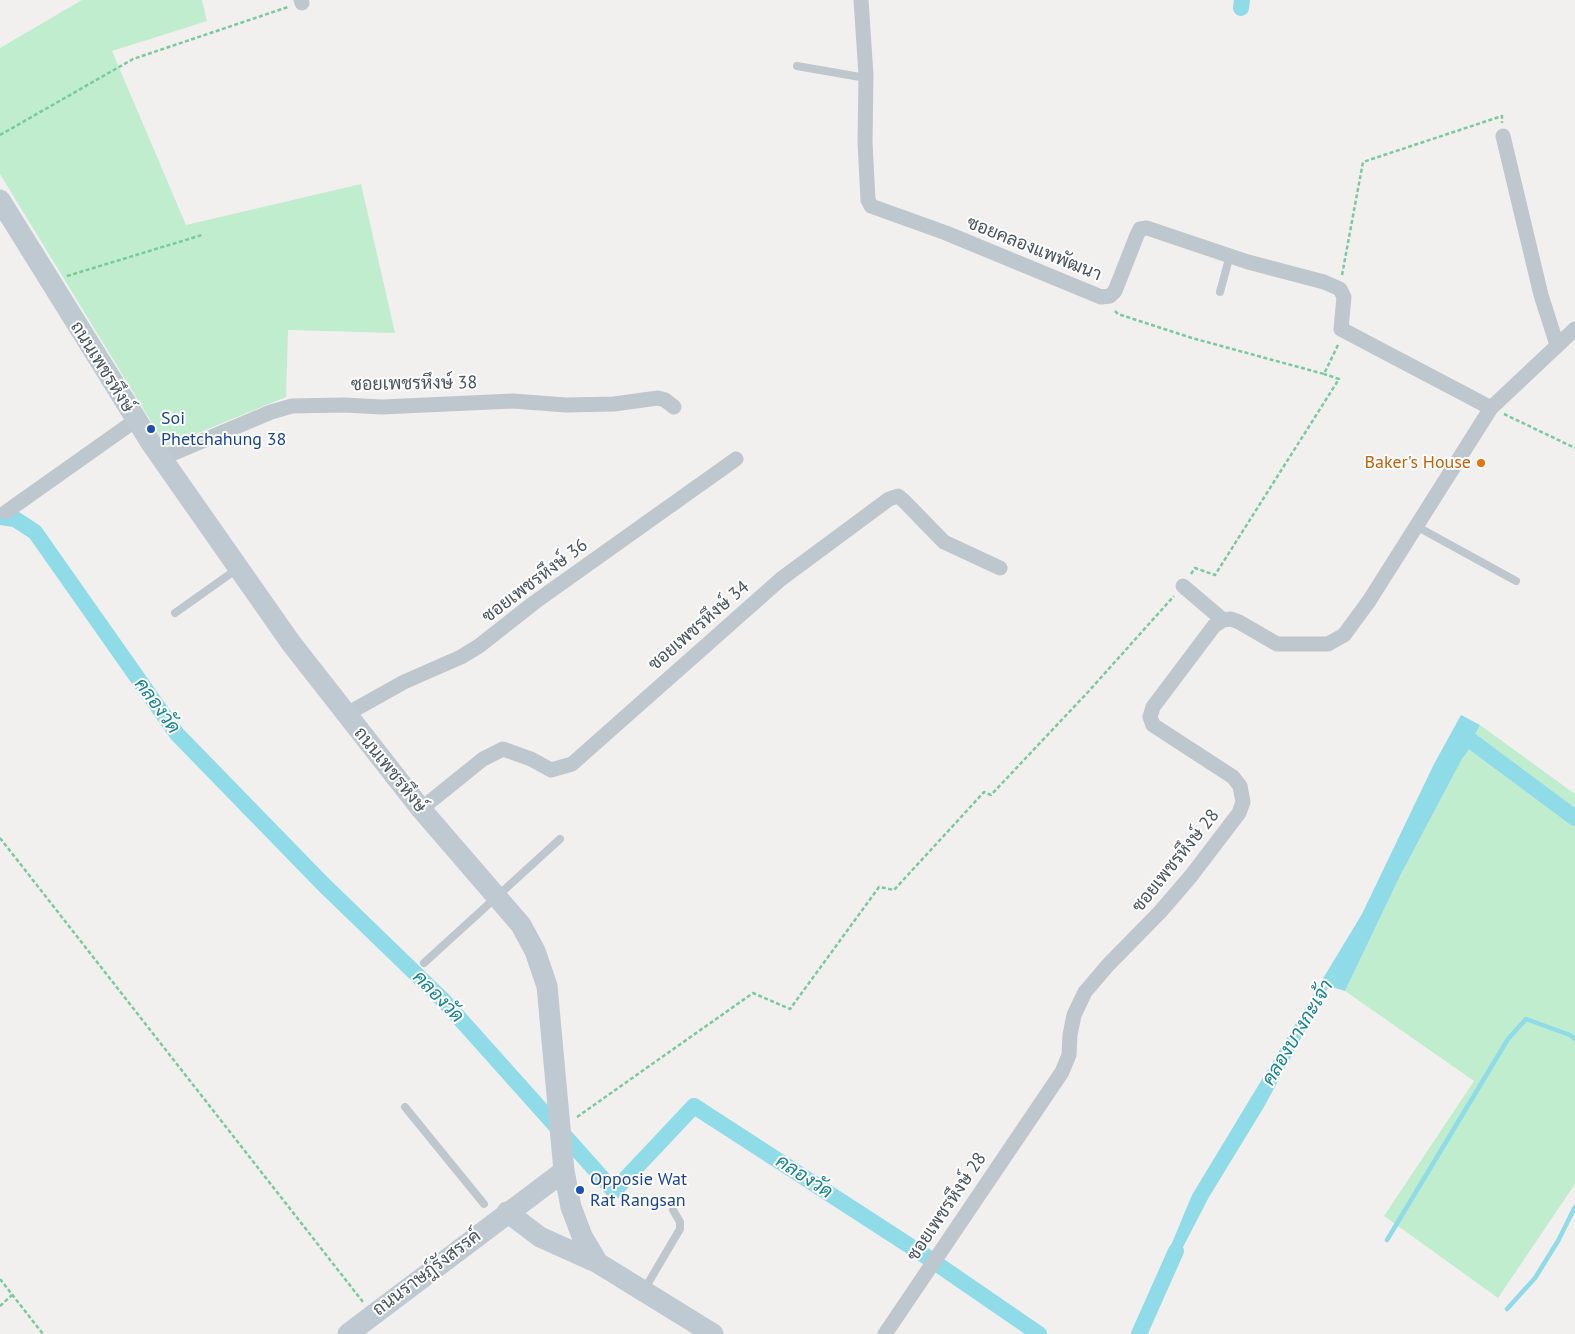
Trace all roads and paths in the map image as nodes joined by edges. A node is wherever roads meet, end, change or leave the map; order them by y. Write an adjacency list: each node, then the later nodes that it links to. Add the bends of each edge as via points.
1 (861, 0): 4 (street, ซอยคลองแพพัฒนา)
2 (302, 1): 5 (path, via 133,59)
3 (797, 66): 4 (lane)
4 (866, 78): 13 (street, ซอยคลองแพพัฒนา, via 865,142 871,206)
5 (0, 135)
6 (1503, 136): 11 (path, via 1502,116 1363,162); 16 (street, via 1541,295)
7 (0, 200): 10 (main road, ถนนเพชรหึงษ์)
8 (202, 235): 10 (path)
9 (1230, 256): 11 (street, ซอยคลองแพพัฒนา); 12 (lane); 13 (street, ซอยคลองแพพัฒนา, via 1169,234 1147,228 1140,230 1115,292)
10 (49, 281): 20 (main road, ถนนเพชรหึงษ์)
11 (1340, 289): 15 (street, via 1344,297 1341,326)
12 (1220, 292)
13 (1101, 297): 17 (path, via 1118,314)
14 (1575, 330): 16 (street)
15 (1344, 332): 17 (path); 19 (street)
16 (1557, 345): 19 (street)
17 (1324, 374): 29 (path, via 1339,379 1215,574 1195,568)
18 (674, 407): 22 (street, ซอยเพชรหึงษ์ 38, via 658,398 614,404 505,401 382,407 292,406)
19 (1491, 408): 21 (path); 25 (street)
20 (136, 420): 22 (main road, ถนนเพชรหึงษ์); 24 (street)
21 (1575, 448)
22 (162, 458): 26 (main road, ถนนเพชรหึงษ์)
23 (736, 459): 32 (street, ซอยเพชรหึงษ์ 36, via 535,602 479,646)
24 (6, 512)
25 (1416, 526): 28 (lane); 31 (street, via 1352,625 1336,641 1328,644 1277,644 1239,622)
26 (238, 568): 30 (lane); 32 (main road, ถนนเพชรหึงษ์)
27 (1000, 568): 33 (street, ซอยเพชรหึงษ์ 34, via 944,542 898,496 889,499 781,580 572,764 551,770 503,749 483,759)
28 (1516, 581)
29 (1182, 586): 31 (street); 39 (path, via 991,794 984,792 894,890 879,887 790,1009 753,993)
30 (175, 613)
31 (1222, 620): 52 (street, ซอยเพชรหึงษ์ 28, via 1166,689 1150,717 1162,731 1233,777 1243,794 1238,813 1191,876 1085,992 1074,1015 1069,1055 1062,1072)
32 (345, 715): 33 (main road, ถนนเพชรหึงษ์)
33 (421, 809): 36 (main road, ถนนเพชรหึงษ์)
34 (0, 838): 48 (path)
35 (560, 839): 36 (lane)
36 (496, 895): 37 (lane); 39 (main road, ถนนเพชรหึงษ์, via 521,925 535,951 547,986)
37 (424, 963)
38 (405, 1108): 42 (lane)
39 (560, 1129): 40 (main road, ถนนเพชรหึงษ์)
40 (564, 1171): 42 (main road, ถนนราษฎ์รังสรรค์); 43 (main road, ถนนเพชรหึงษ์, via 573,1214)
41 (673, 1210): 45 (lane, via 680,1229)
42 (495, 1213): 43 (main road); 48 (main road, ถนนราษฎ์รังสรรค์)
43 (598, 1263): 45 (main road, ถนนเพชรหึงษ์)
44 (0, 1279): 46 (path)
45 (643, 1292): 51 (main road, ถนนเพชรหึงษ์)
46 (12, 1295): 47 (path); 49 (path)
47 (0, 1306)
48 (373, 1315): 50 (main road, ถนนราษฎ์รังสรรค์)
49 (43, 1334)
50 (348, 1334)
51 (714, 1334)
52 (886, 1334)

